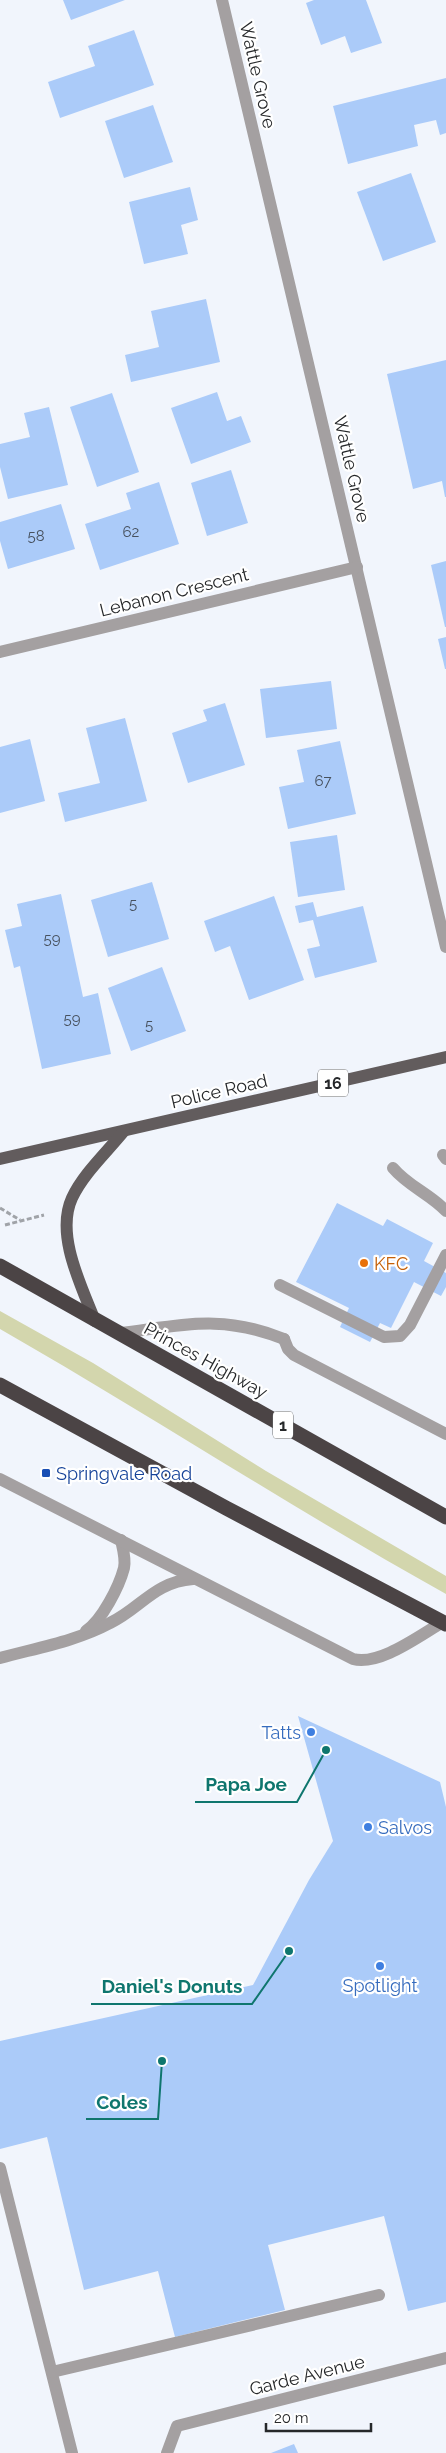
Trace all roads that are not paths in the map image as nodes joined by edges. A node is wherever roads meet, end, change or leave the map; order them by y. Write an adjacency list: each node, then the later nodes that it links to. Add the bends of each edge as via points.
1 (222, 0): 2 (street, Wattle Grove)
2 (357, 566): 3 (street, Lebanon Crescent); 4 (street, Wattle Grove)
3 (0, 652)
4 (446, 947)
5 (446, 1058): 6 (main road, Police Road / 16)
6 (124, 1131): 7 (main road, Police Road / 16); 13 (main road, via 80,1185 68,1210 69,1250)
7 (0, 1159)
8 (393, 1168): 9 (street, via 405,1181 436,1200)
9 (446, 1211)
10 (446, 1256): 12 (street, via 410,1325 400,1336 384,1337)
11 (0, 1266): 13 (highway, Princes Highway / 1)
12 (280, 1285)
13 (95, 1321): 14 (highway, Princes Highway / 1)
14 (120, 1334): 16 (street, via 218,1322 254,1328 284,1339 294,1355); 18 (highway, Princes Highway / 1)
15 (0, 1385): 21 (highway)
16 (446, 1434)
17 (0, 1479): 19 (street)
18 (446, 1517)
19 (121, 1540): 20 (street); 22 (street, via 124,1568 108,1604 92,1627)
20 (193, 1579): 21 (street, via 360,1661 380,1657); 22 (street, via 168,1584 109,1624)
21 (444, 1623)
22 (72, 1637): 23 (street)
23 (0, 1658)
24 (0, 2168): 27 (street)
25 (379, 2295): 27 (street)
26 (446, 2358): 29 (street, Garde Avenue, via 177,2426)
27 (52, 2372): 28 (street)
28 (72, 2453)
29 (167, 2453)

